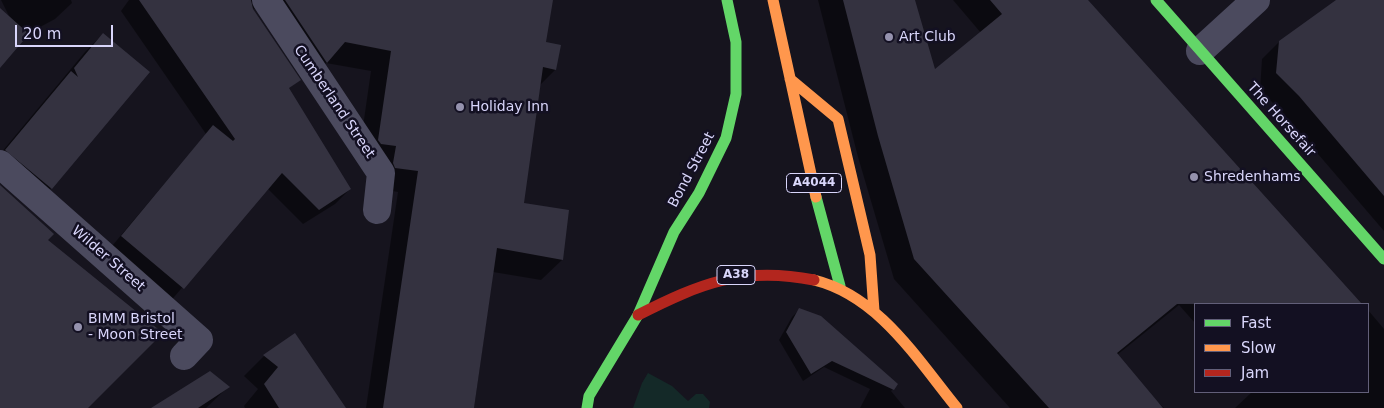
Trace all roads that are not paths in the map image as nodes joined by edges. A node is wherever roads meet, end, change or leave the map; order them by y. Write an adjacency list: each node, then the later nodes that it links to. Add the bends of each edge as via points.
1 (266, 0): 9 (street, Cumberland Street, via 381,173)
2 (726, 0): 13 (main road, Bond Street, via 736,42 736,94 726,138 699,193 674,232)
3 (773, 0): 7 (main road, A4044)
4 (1156, 0): 6 (main road, The Horsefair)
5 (1256, 0): 6 (street)
6 (1200, 51): 10 (main road, The Horsefair)
7 (790, 80): 11 (main road, A4044); 12 (main road, via 838,119 870,255)
8 (0, 164): 14 (street, Wilder Street, via 199,340)
9 (377, 210)
10 (1384, 259)
11 (840, 286): 12 (main road, A38); 13 (main road, A38, via 788,273 742,274 708,282)
12 (874, 311): 16 (main road, A38)
13 (638, 315): 15 (main road, Bond Street, via 589,396)
14 (184, 356)
15 (587, 408)
16 (957, 408)

